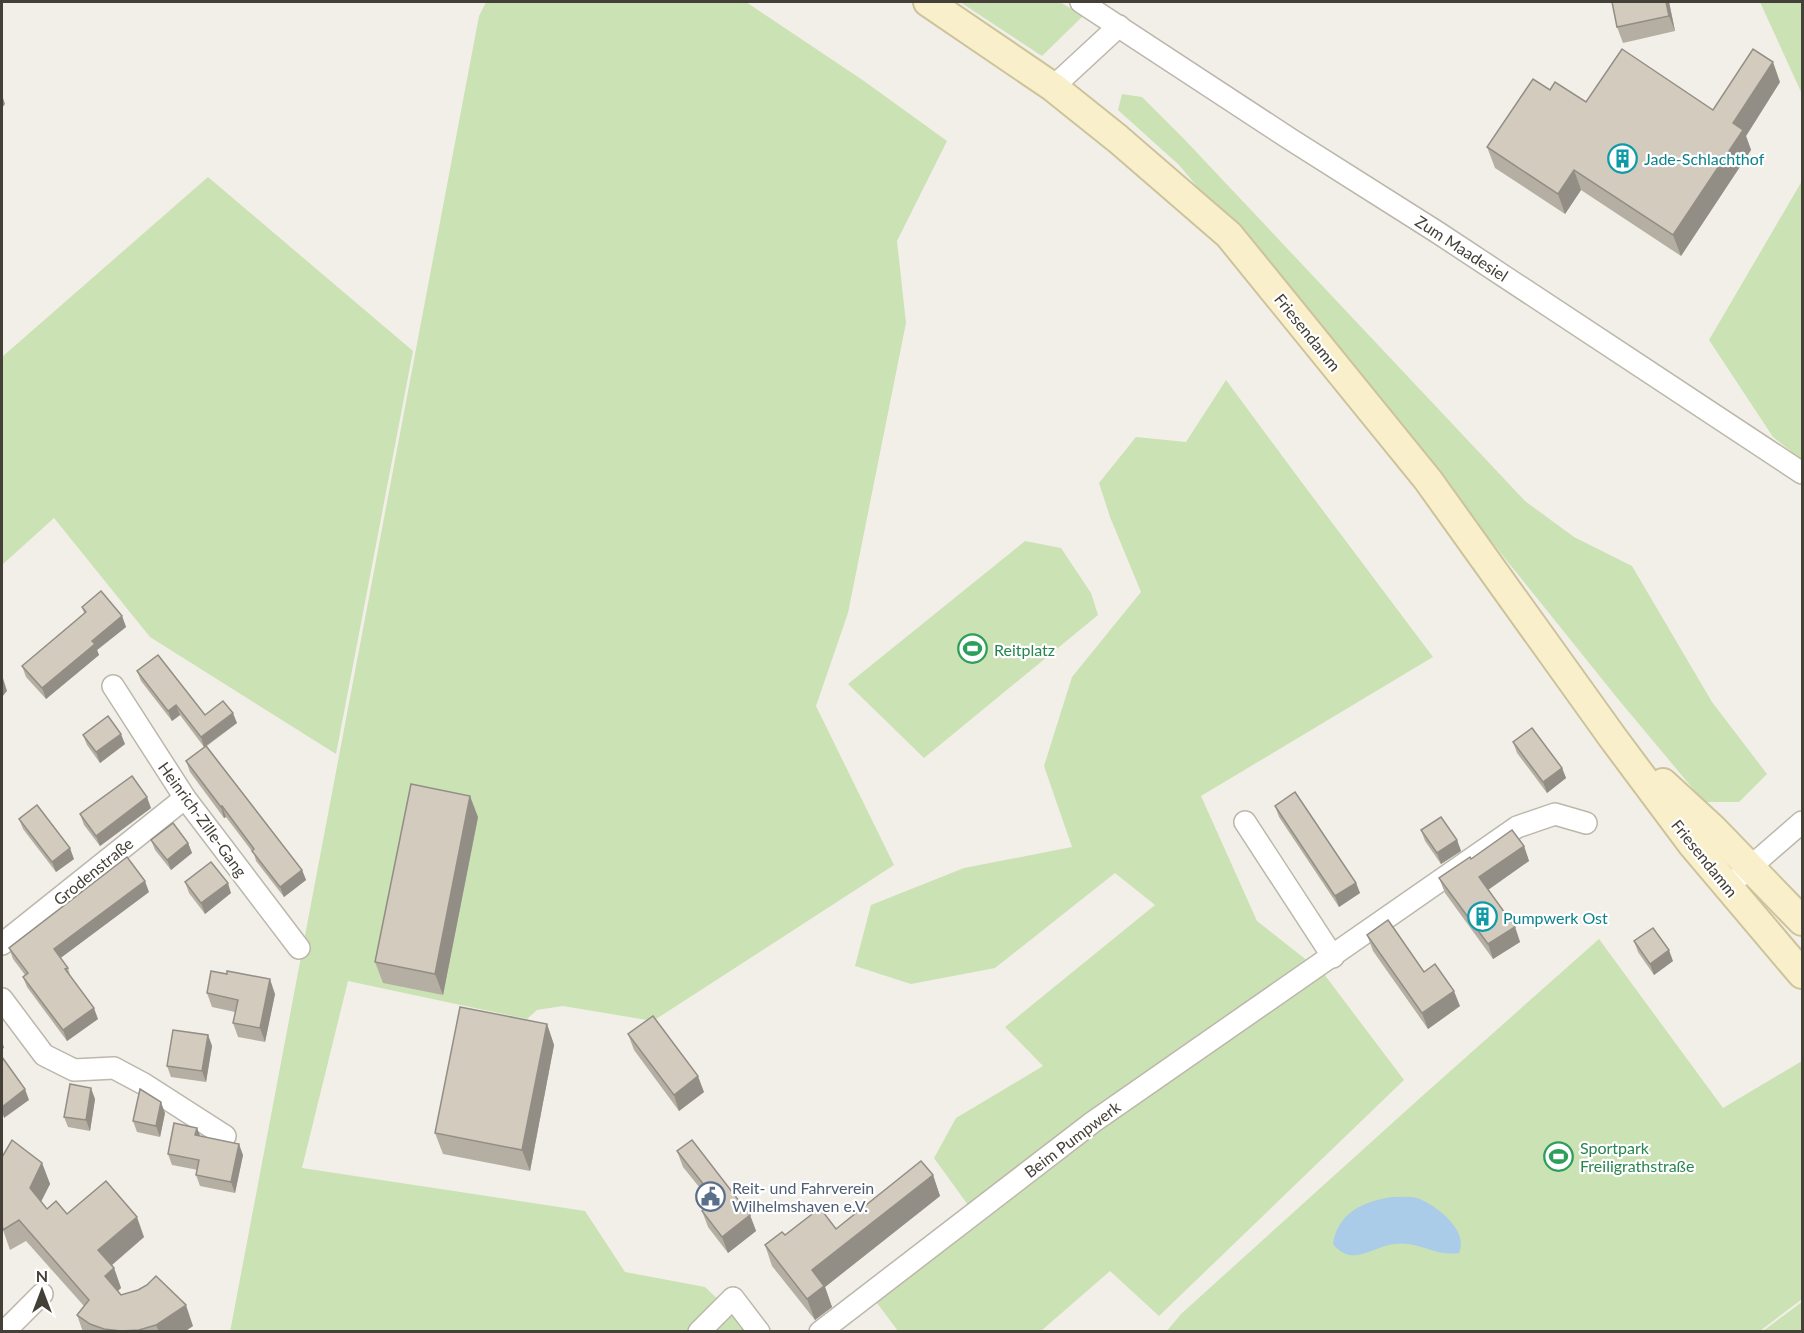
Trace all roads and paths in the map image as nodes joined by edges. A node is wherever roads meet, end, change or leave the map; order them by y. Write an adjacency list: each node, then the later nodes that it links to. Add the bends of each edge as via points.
1 (928, 2): 4 (main road, Friesendamm)
2 (1081, 2): 3 (street, Zum Maadesiel)
3 (1119, 26): 4 (street); 5 (street, Zum Maadesiel)
4 (1053, 87): 7 (main road, Friesendamm, via 1229,235 1428,480)
5 (1803, 473)
6 (113, 686): 8 (street, Heinrich-Zille-Gang)
7 (1613, 738): 12 (main road, Friesendamm); 13 (main road, Friesendamm)
8 (185, 798): 15 (street, Grodenstraße); 16 (street, Heinrich-Zille-Gang)
9 (1245, 822): 17 (street)
10 (1803, 822): 12 (street)
11 (1586, 823): 17 (street, Beim Pumpwerk, via 1556,814 1517,827)
12 (1750, 867): 13 (street); 14 (main road, Friesendamm)
13 (1728, 887): 18 (main road, Friesendamm)
14 (1803, 921)
15 (2, 944)
16 (299, 948)
17 (1333, 957): 25 (street, Beim Pumpwerk, via 1093,1122)
18 (1803, 974)
19 (2, 999): 20 (street, via 44,1055 74,1070 114,1068)
20 (225, 1136)
21 (42, 1294): 22 (street)
22 (4, 1332)
23 (699, 1332): 24 (street, via 733,1299)
24 (759, 1332)
25 (820, 1332)

